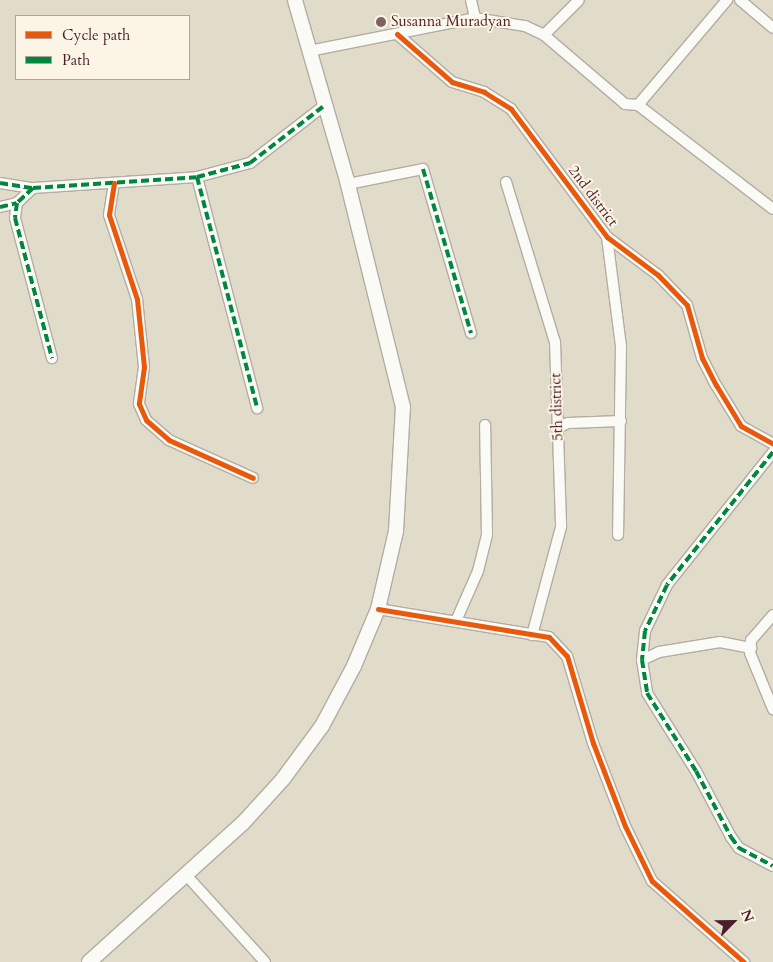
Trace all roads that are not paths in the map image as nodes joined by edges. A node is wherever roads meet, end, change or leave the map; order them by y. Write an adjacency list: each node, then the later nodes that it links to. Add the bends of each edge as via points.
1 (295, 0): 10 (main road)
2 (471, 0): 6 (street)
3 (579, 0): 9 (street)
4 (727, 0): 12 (street)
5 (740, 0): 7 (street)
6 (475, 18): 8 (street); 9 (street, via 525,26)
7 (773, 28)
8 (397, 34): 10 (street); 22 (street, 2nd district, via 452,82 484,92 511,109)
9 (544, 35): 12 (street, via 625,104)
10 (309, 51): 11 (main road)
11 (325, 105): 13 (street, via 250,163); 17 (main road)
12 (638, 106): 21 (street)
13 (197, 178): 16 (street); 25 (street)
14 (506, 182): 28 (street, 5th district, via 555,342)
15 (0, 183): 18 (street)
16 (114, 183): 18 (street); 31 (street, via 110,214 137,300 144,367 138,404 146,420 170,440)
17 (348, 184): 23 (street, via 423,169); 33 (main road, via 403,407 396,531)
18 (33, 188): 19 (street)
19 (17, 203): 20 (street); 24 (street, via 15,218)
20 (0, 207)
21 (773, 210)
22 (607, 237): 26 (street, via 621,346); 29 (street, 2nd district, via 658,275 687,305 702,358 741,426)
23 (471, 333)
24 (52, 358)
25 (257, 408)
26 (621, 420): 28 (street, via 568,423); 32 (street)
27 (485, 425): 35 (street, via 487,535 478,571)
28 (558, 428): 36 (street, 5th district, via 561,527)
29 (773, 444)
30 (773, 452): 38 (street, via 667,585 645,631)
31 (253, 478)
32 (618, 535)
33 (378, 609): 35 (street); 41 (main road, via 354,666 322,726 283,779 243,824)
34 (773, 615): 37 (street, via 751,640)
35 (456, 621): 36 (street)
36 (532, 635): 44 (street, via 549,637 567,656 597,752 652,882)
37 (751, 648): 38 (street, via 720,642 659,652); 39 (street)
38 (642, 660): 40 (street, via 647,694 696,771 730,837 739,848)
39 (773, 709)
40 (773, 866)
41 (187, 876): 42 (main road); 43 (street)
42 (90, 962)
43 (265, 962)
44 (744, 962)

